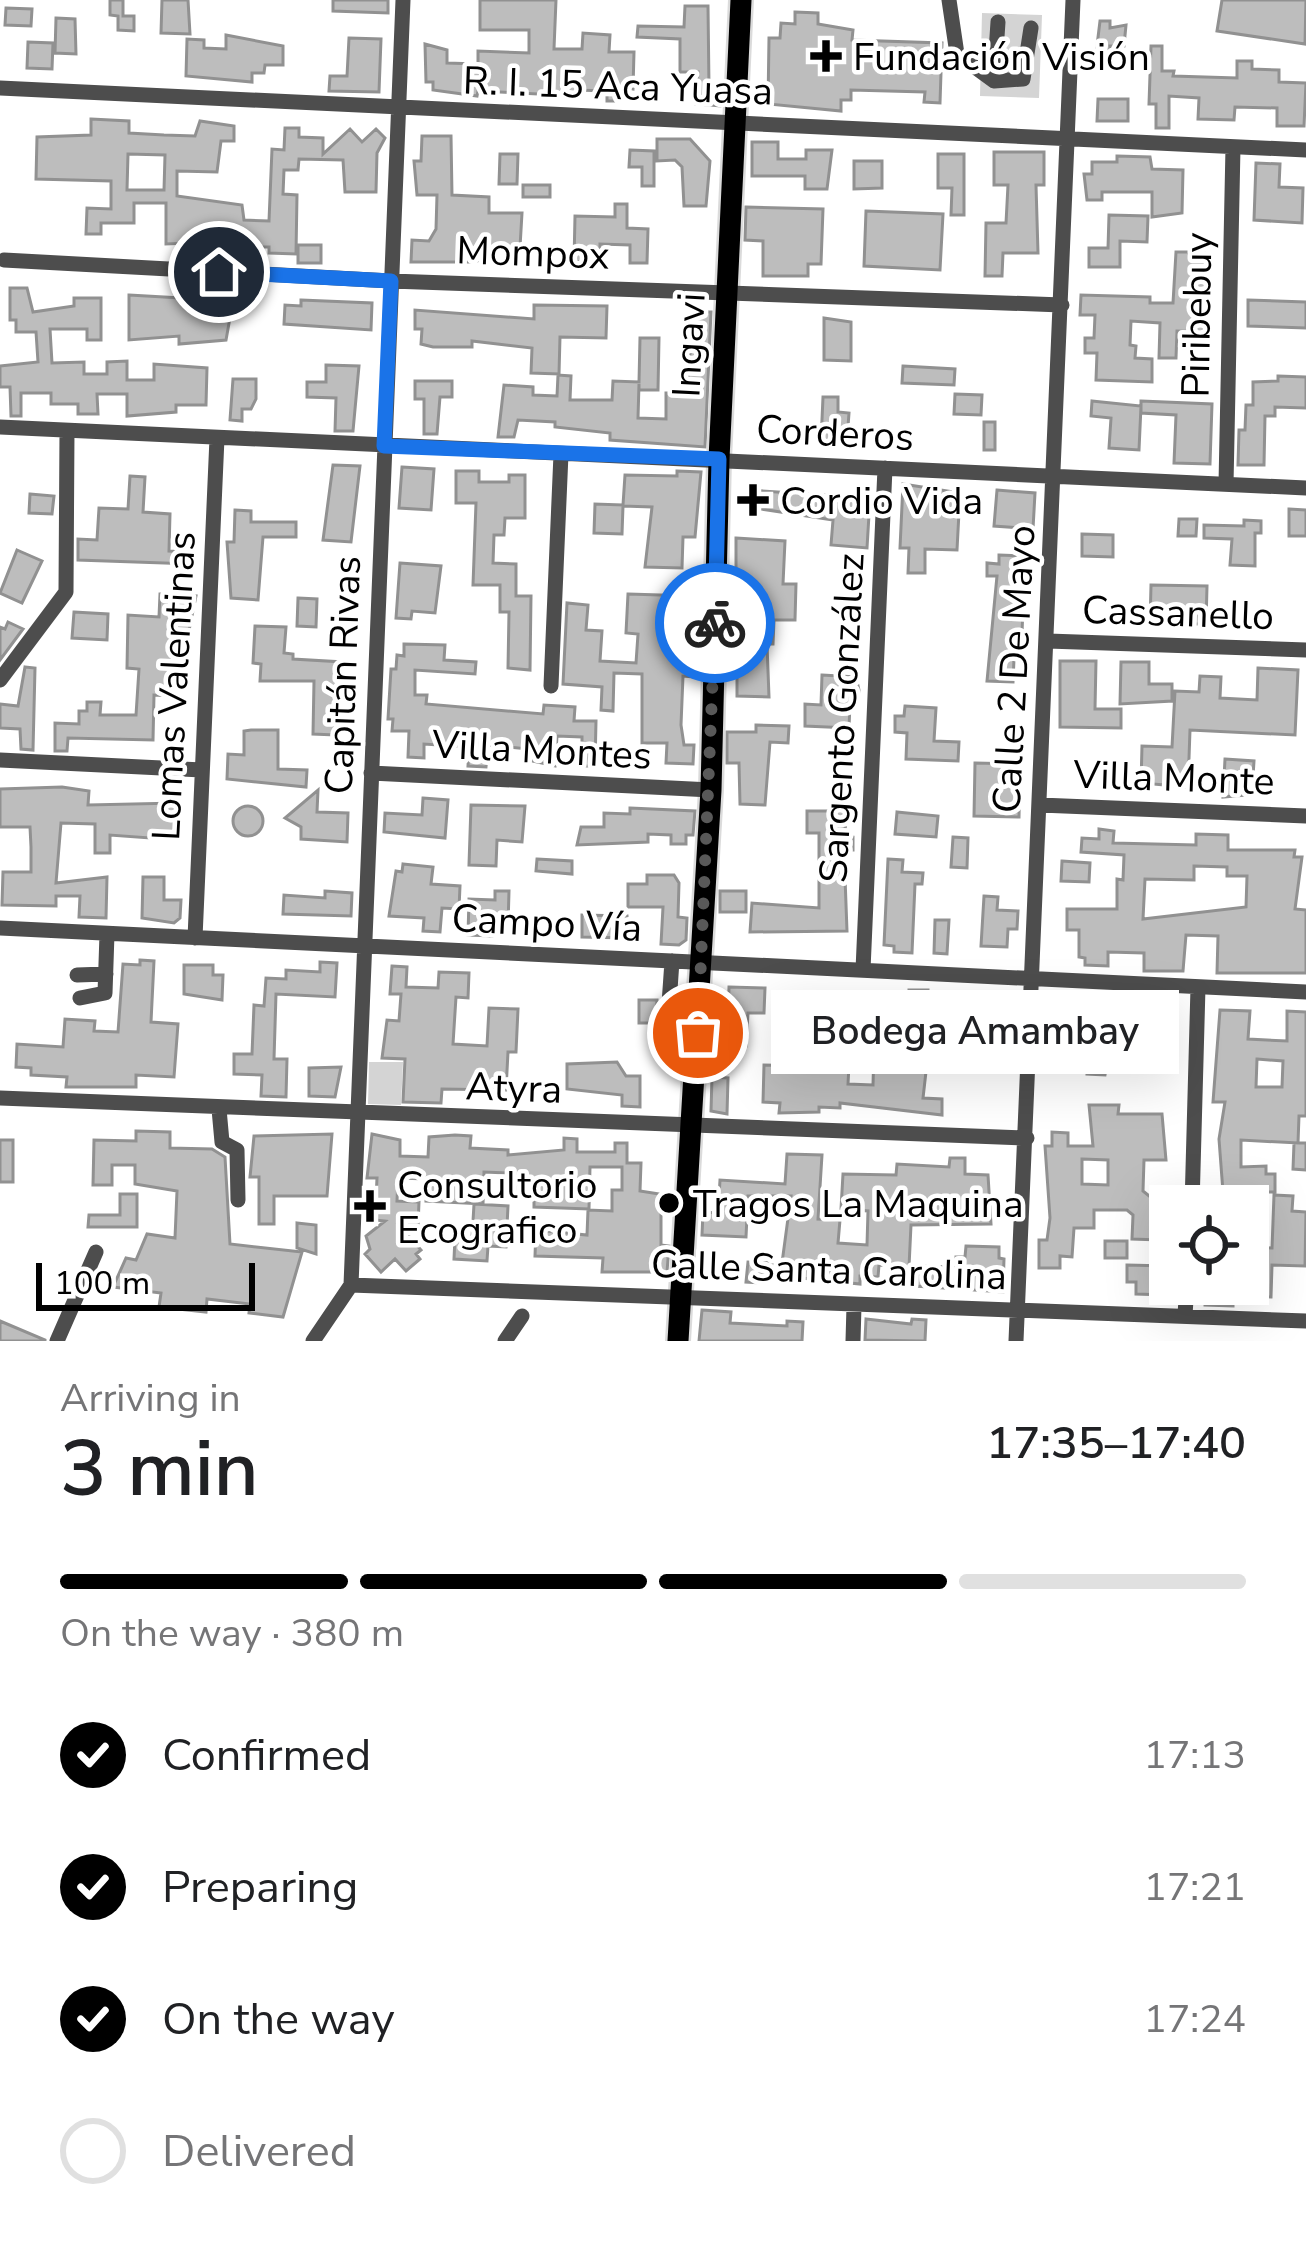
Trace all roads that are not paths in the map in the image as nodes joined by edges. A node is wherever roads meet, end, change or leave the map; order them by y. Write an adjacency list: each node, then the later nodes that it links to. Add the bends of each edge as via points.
1 (403, 0): 9 (street, Capitán Rivas)
2 (741, 0): 10 (main road, Ingavi)
3 (949, 0): 7 (street, via 957,54)
4 (1073, 0): 11 (street, Calle 2 De Mayo)
5 (998, 22): 7 (street)
6 (1031, 28): 7 (street, via 1023,79)
7 (994, 80)
8 (0, 88): 9 (street, R. I. 15 Aca Yuasa)
9 (398, 109): 10 (street, R. I. 15 Aca Yuasa); 15 (street, Capitán Rivas)
10 (736, 122): 11 (street, R. I. 15 Aca Yuasa); 16 (main road, Ingavi)
11 (1067, 139): 12 (street, R. I. 15 Aca Yuasa); 17 (street, Calle 2 De Mayo)
12 (1233, 147): 13 (street, R. I. 15 Aca Yuasa); 26 (street, Piribebuy)
13 (1306, 150)
14 (4, 260): 15 (street, Mompox)
15 (391, 281): 16 (street, Mompox); 21 (street, Capitán Rivas)
16 (726, 292): 17 (street, Mompox); 23 (main road, Ingavi)
17 (1061, 305): 25 (street, Calle 2 De Mayo)
18 (0, 428): 19 (street, Corderos)
19 (67, 431): 20 (street, Corderos); 30 (street, via 66,592)
20 (218, 438): 21 (street, Corderos); 33 (street, Lomas Valentinas)
21 (384, 446): 22 (street, Corderos); 34 (street, Capitán Rivas)
22 (561, 454): 23 (street, Corderos); 31 (street)
23 (719, 459): 24 (street, Corderos); 35 (main road, Ingavi)
24 (885, 468): 25 (street, Corderos); 44 (street, Sargento González)
25 (1055, 476): 26 (street, Corderos); 28 (street, Calle 2 De Mayo)
26 (1226, 484): 27 (street, Corderos)
27 (1306, 488)
28 (1048, 640): 29 (street, Cassanello); 36 (street, Calle 2 De Mayo)
29 (1306, 650)
30 (0, 680)
31 (551, 686)
32 (0, 760): 33 (street)
33 (202, 770): 40 (street, Lomas Valentinas)
34 (371, 773): 35 (street, Villa Montes); 41 (street, Capitán Rivas)
35 (711, 790): 43 (main road, Ingavi)
36 (1040, 805): 37 (street, Villa Monte); 47 (street, Calle 2 De Mayo)
37 (1306, 816)
38 (0, 928): 39 (street, Campo Vía)
39 (107, 934): 40 (street, Campo Vía); 45 (street)
40 (195, 938): 41 (street, Campo Vía)
41 (364, 946): 42 (street, Campo Vía); 54 (street, Capitán Rivas)
42 (672, 961): 43 (street, Campo Vía); 51 (street, via 666,1047)
43 (702, 963): 44 (street, Campo Vía); 51 (main road, Ingavi)
44 (863, 970): 47 (street, Campo Vía)
45 (106, 974): 46 (street); 50 (street, via 104,996)
46 (77, 975)
47 (1032, 979): 48 (street, Campo Vía); 56 (street, Calle 2 De Mayo)
48 (1198, 987): 49 (street, Campo Vía); 57 (street)
49 (1306, 992)
50 (80, 998)
51 (696, 1067): 55 (main road, Ingavi)
52 (0, 1098): 53 (street, Atyra)
53 (219, 1109): 54 (street, Atyra); 58 (street, via 222,1142 237,1150)
54 (357, 1116): 55 (street, Atyra); 60 (street, Capitán Rivas)
55 (693, 1126): 56 (street, Atyra); 61 (main road, Ingavi)
56 (1027, 1138): 64 (street, Calle 2 De Mayo)
57 (1193, 1185)
58 (238, 1200)
59 (96, 1252): 68 (street)
60 (351, 1285): 61 (street, Calle Santa Carolina); 69 (street)
61 (682, 1298): 63 (street, Calle Santa Carolina); 71 (main road, Ingavi)
62 (1186, 1305): 65 (street)
63 (854, 1306): 64 (street, Calle Santa Carolina); 72 (street)
64 (1017, 1308): 65 (street, Calle Santa Carolina); 73 (street, Calle 2 De Mayo)
65 (1186, 1315): 67 (street, Calle Santa Carolina)
66 (522, 1316): 70 (street)
67 (1306, 1321)
68 (58, 1341)
69 (313, 1341)
70 (505, 1341)
71 (678, 1341)
72 (853, 1341)
73 (1016, 1341)

